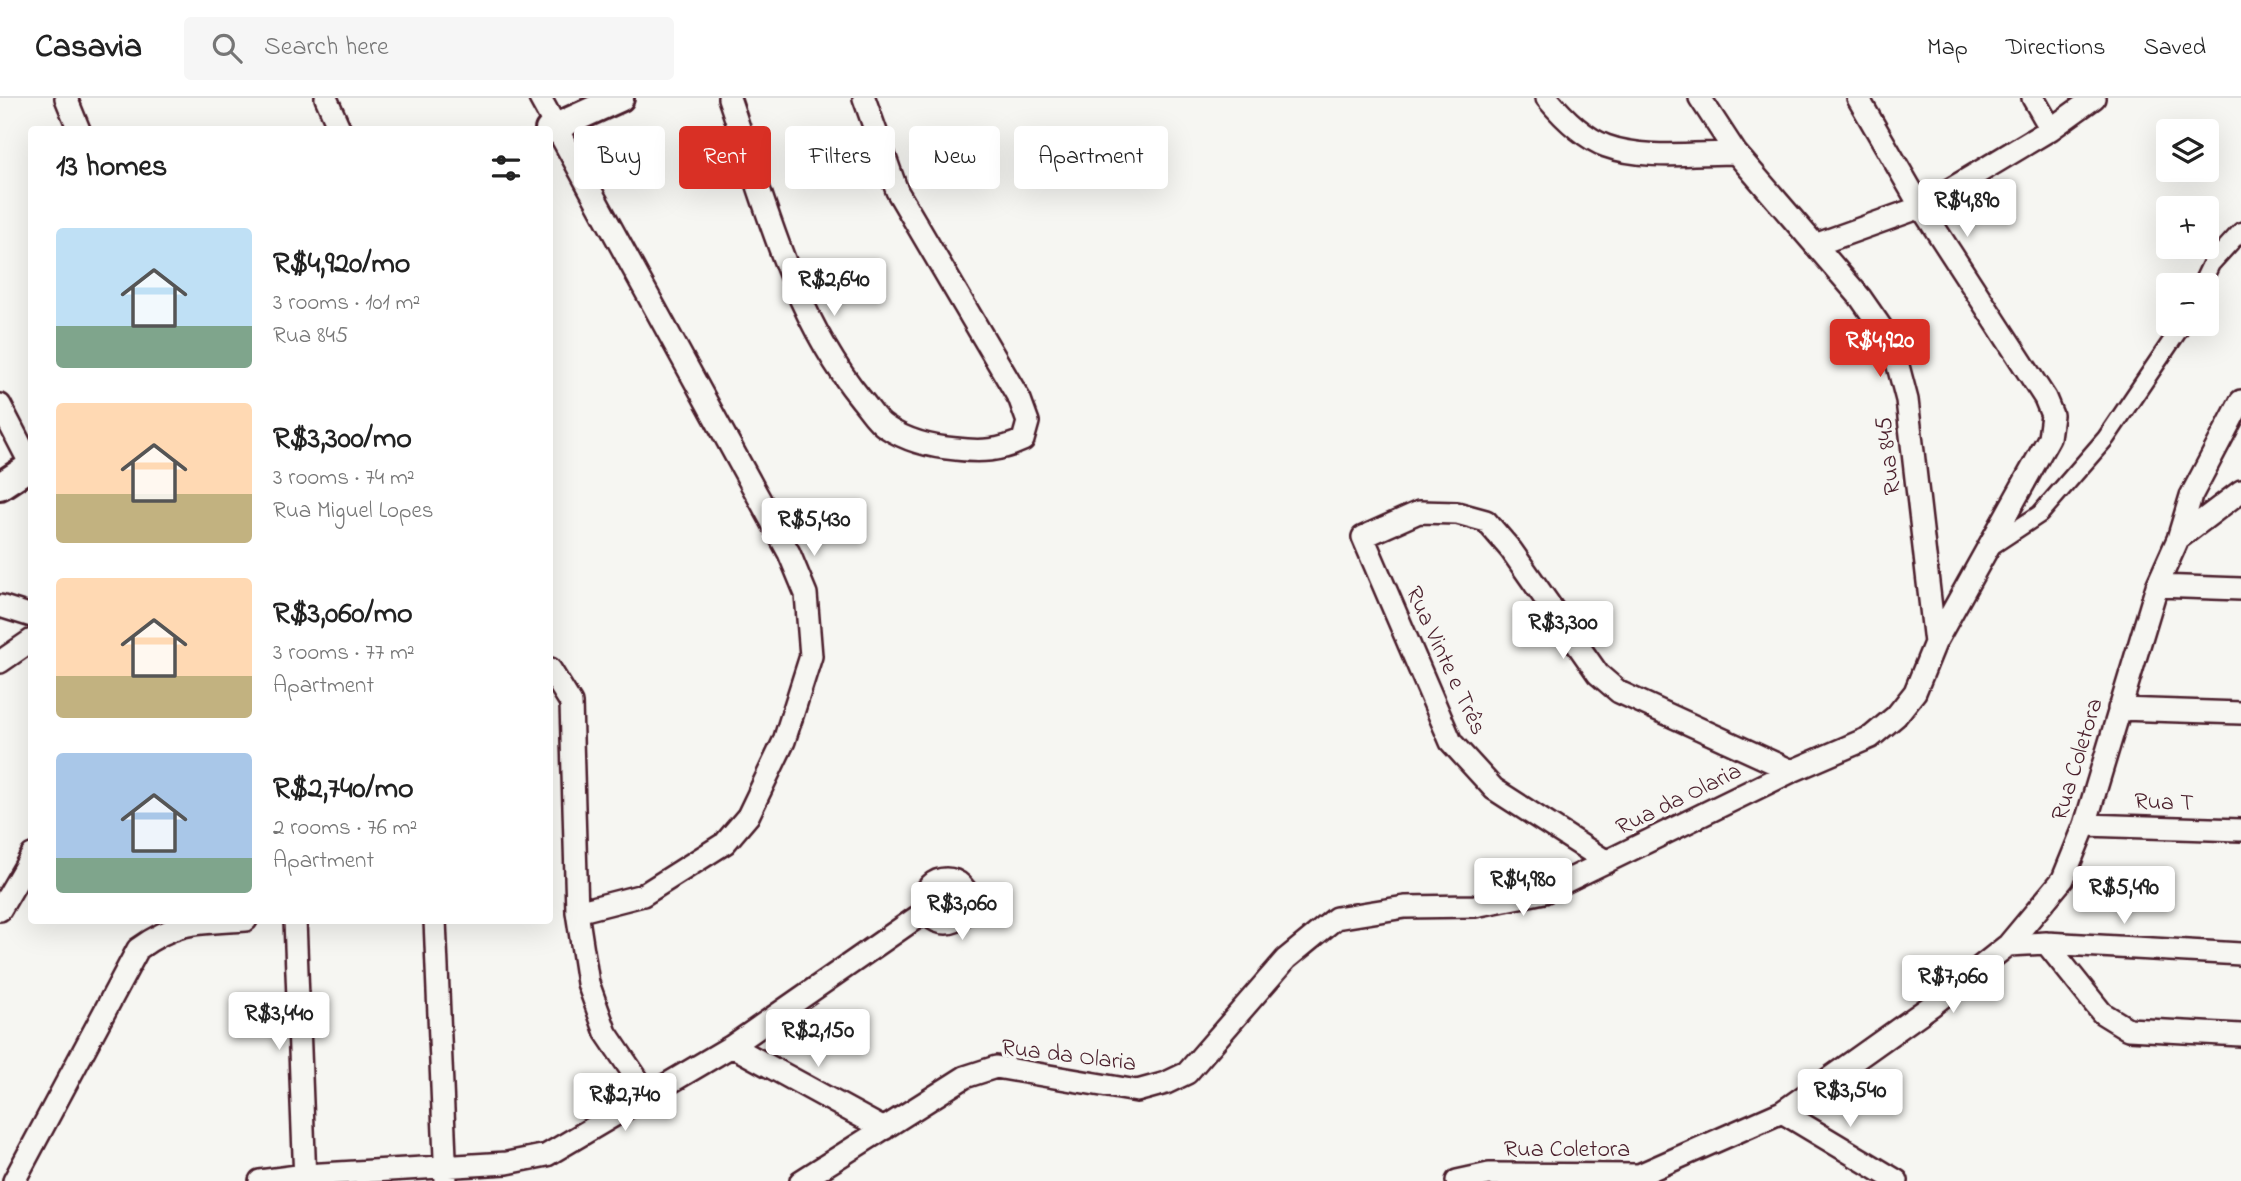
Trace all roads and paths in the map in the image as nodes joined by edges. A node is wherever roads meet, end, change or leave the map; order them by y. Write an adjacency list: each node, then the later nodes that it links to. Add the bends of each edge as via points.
1 (66, 98): 12 (street)
2 (326, 98): 13 (street)
3 (540, 98): 14 (street)
4 (620, 98): 15 (street)
5 (729, 98): 6 (street, via 788,270 819,336 850,385 884,426 926,446 983,452 1004,449 1023,440 1028,422 1020,400 897,191)
6 (864, 98)
7 (1547, 98): 18 (street, via 1565,120 1605,146 1650,153)
8 (1700, 98): 18 (street, Rua 845)
9 (1858, 98): 19 (street)
10 (2034, 98): 16 (street)
11 (2094, 98): 16 (street)
12 (77, 126)
13 (338, 126)
14 (551, 126)
15 (553, 128)
16 (2051, 128): 19 (street)
17 (553, 130): 49 (street, via 789,553 806,594 811,656 784,741 748,816 725,843 643,895)
18 (1736, 153): 21 (street, Rua 845)
19 (1922, 207): 21 (street); 31 (street, Rua da Olaria, via 2052,415 2049,438)
20 (2241, 231): 22 (street)
21 (1815, 245): 37 (street, Rua 845, via 1892,343 1907,400)
22 (2207, 273)
23 (2175, 336): 31 (street, via 2106,438 2073,476 2039,514)
24 (2241, 401): 30 (street, via 2191,496)
25 (0, 405): 26 (street)
26 (28, 459)
27 (28, 467): 28 (street)
28 (0, 486)
29 (2241, 491): 30 (street, Rua Coletora)
30 (2178, 538): 32 (street, Rua Coletora)
31 (1987, 549): 37 (street, Rua da Olaria)
32 (2157, 586): 33 (street); 40 (street, Rua Coletora)
33 (2241, 589)
34 (0, 606): 35 (street)
35 (28, 615)
36 (28, 643): 38 (street)
37 (1935, 643): 42 (street, Rua da Olaria, via 1915,692 1896,716 1871,737)
38 (0, 662)
39 (553, 673): 49 (street, via 571,703)
40 (2119, 709): 41 (street); 43 (street, Rua Coletora)
41 (2241, 713)
42 (1792, 771): 46 (street, Rua da Olaria); 46 (street, Rua Vinte e Três, via 1619,692 1598,674 1486,521 1457,513 1419,512 1363,537 1451,742 1494,789)
43 (2085, 825): 44 (street, Rua T); 54 (street, Rua Coletora, via 2063,879)
44 (2241, 830)
45 (28, 862): 47 (street)
46 (1606, 862): 60 (street, Rua da Olaria, via 1544,892 1489,904 1405,907 1336,918 1286,959 1187,1073 1167,1083 1137,1091 996,1067 965,1077)
47 (0, 910)
48 (926, 911): 57 (street)
49 (577, 912): 58 (street, via 588,983 606,1032)
50 (184, 924): 67 (street, via 160,933 138,949)
51 (295, 924): 63 (street)
52 (435, 924): 62 (street)
53 (2046, 943): 54 (street); 55 (street); 56 (street, via 2102,1013 2128,1029)
54 (2008, 945): 59 (street, Rua Coletora)
55 (2241, 954)
56 (2241, 1035)
57 (732, 1046): 58 (street); 60 (street)
58 (648, 1095): 62 (street, via 547,1155)
59 (1782, 1112): 64 (street, Rua Coletora); 70 (street)
60 (884, 1129): 65 (street, Rua da Olaria)
61 (0, 1172): 66 (street)
62 (446, 1175): 63 (street)
63 (305, 1178): 68 (street)
64 (1645, 1178): 69 (street, Rua Coletora, via 1489,1174)
65 (805, 1180)
66 (7, 1181)
67 (14, 1181)
68 (260, 1181)
69 (1457, 1181)
70 (1897, 1181)

